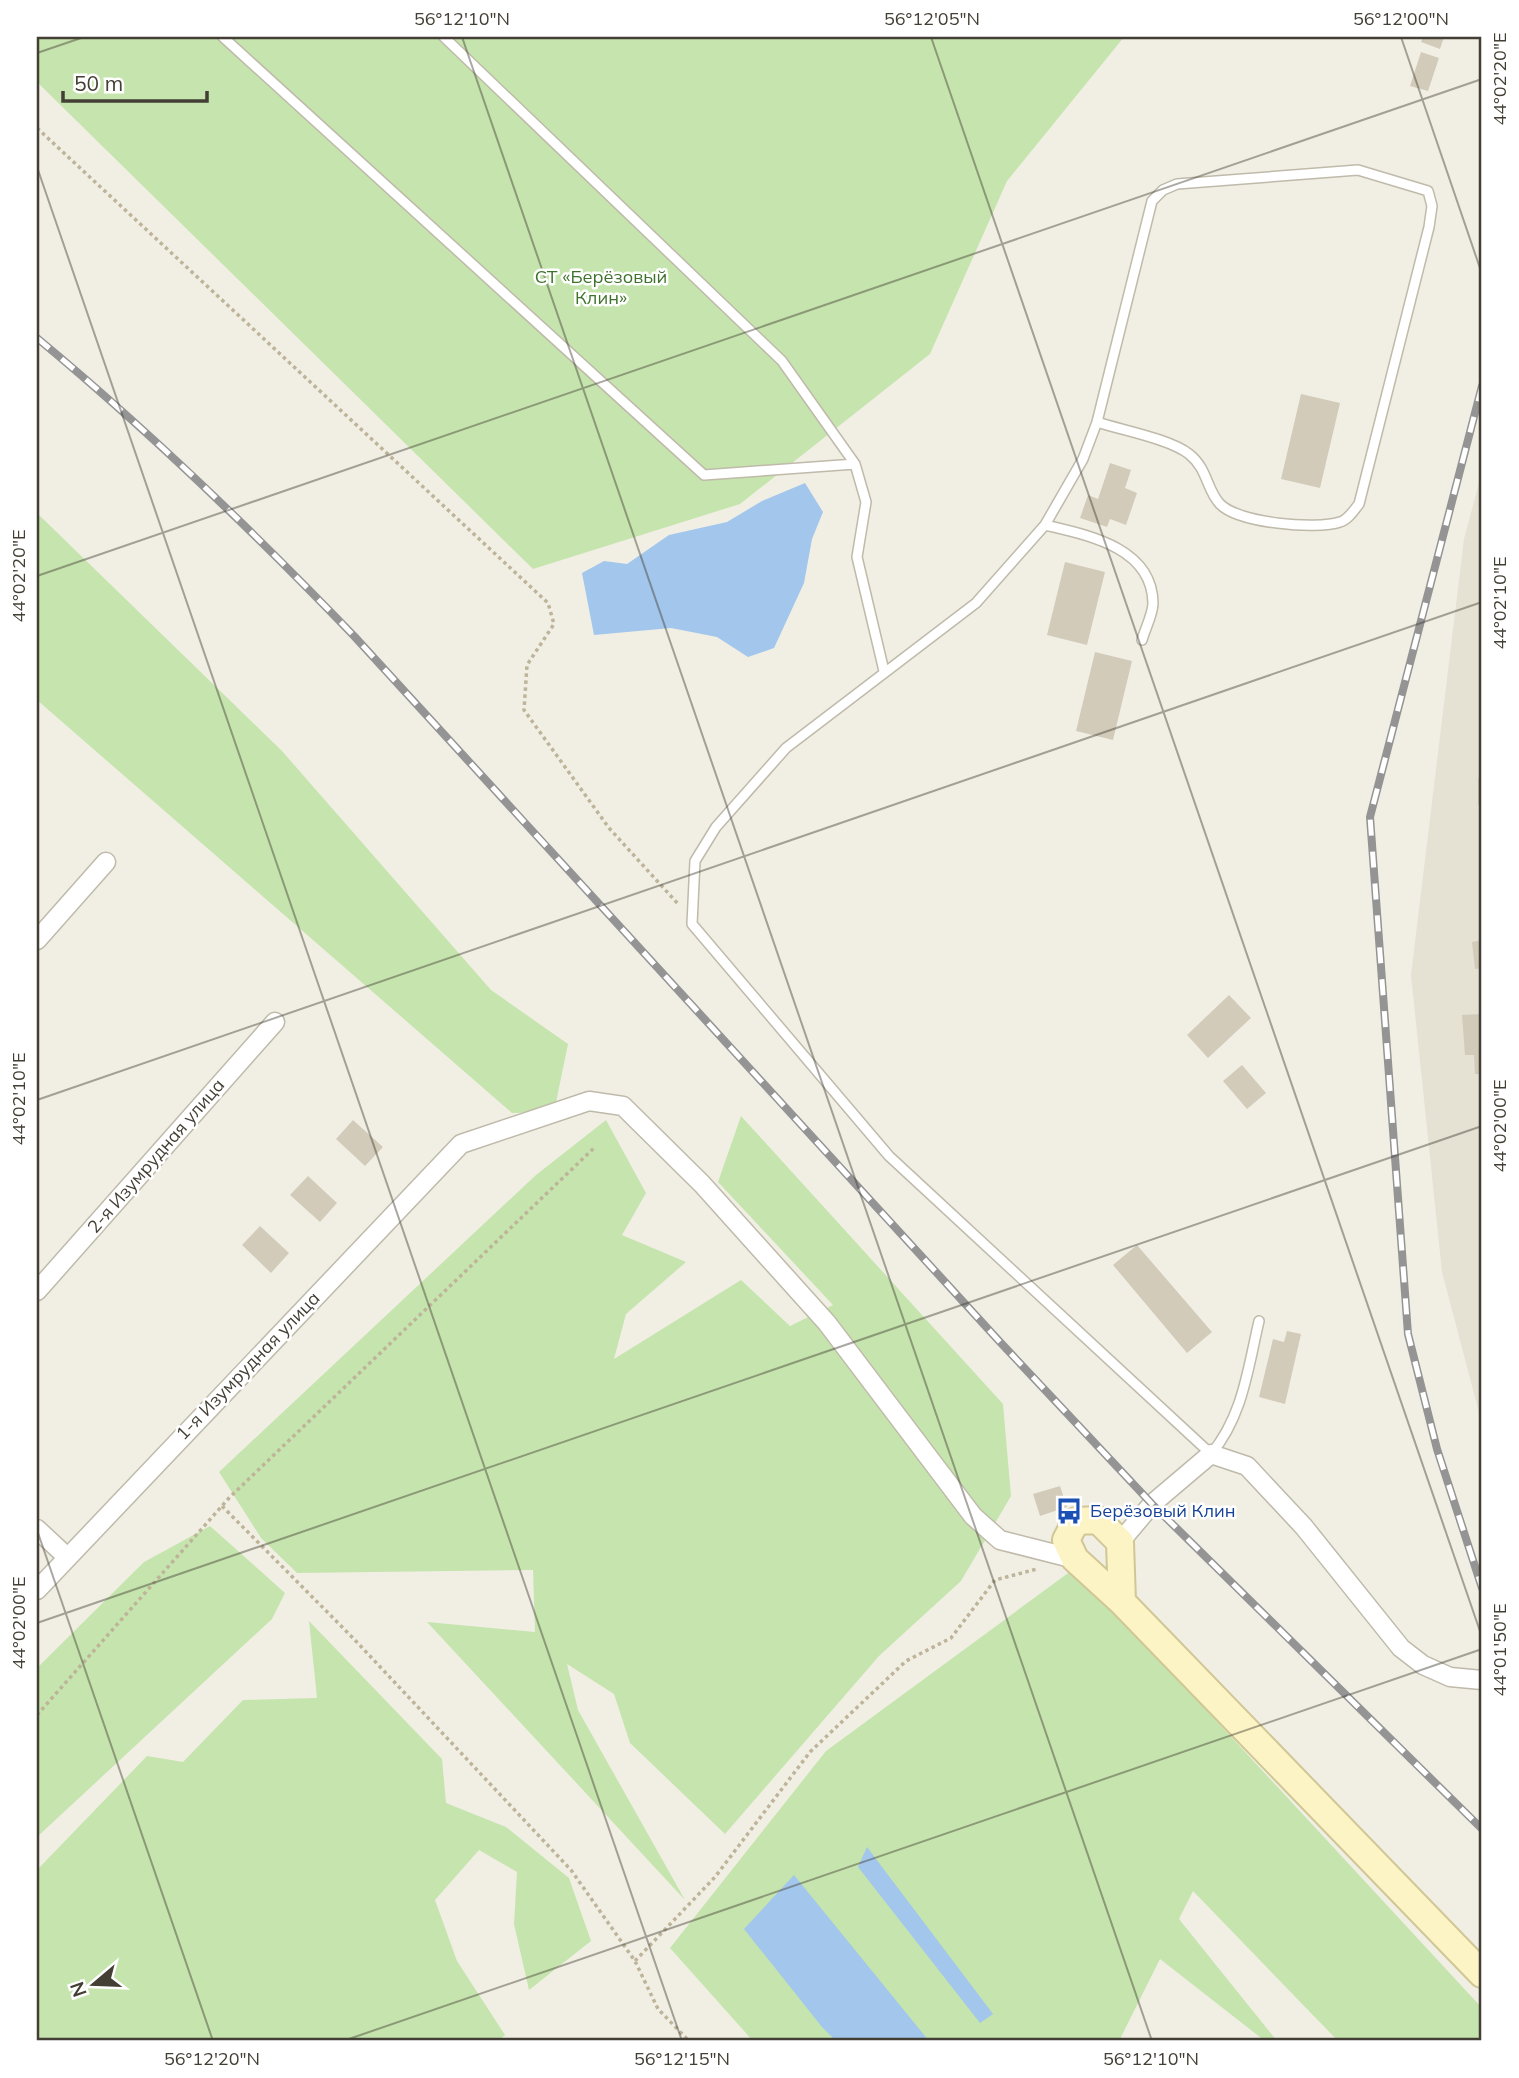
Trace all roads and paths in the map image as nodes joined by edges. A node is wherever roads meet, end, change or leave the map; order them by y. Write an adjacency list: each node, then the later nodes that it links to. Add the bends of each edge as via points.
1 (223, 37): 5 (lane, via 704,475)
2 (444, 37): 5 (lane, via 782,360)
3 (37, 128): 10 (path, via 548,603 554,624 527,665 524,710 609,828)
4 (1097, 422): 4 (lane, via 1187,452 1204,469 1220,505 1234,514 1323,526 1344,522 1359,503 1419,267 1432,206 1428,191 1358,170 1177,184 1163,190 1152,201); 6 (lane, via 1083,459)
5 (855, 464): 8 (lane, via 866,502 857,556)
6 (1045, 525): 7 (lane, via 1098,537 1126,552 1148,580 1153,604); 8 (lane, via 976,603)
7 (1142, 640)
8 (884, 671): 10 (lane, via 786,748 716,827 695,862)
9 (106, 863): 11 (street)
10 (692, 919): 16 (lane, via 889,1156)
11 (37, 940)
12 (275, 1022): 14 (street, 2-я Изумрудная улица)
13 (594, 1148): 17 (path)
14 (37, 1291)
15 (1259, 1321): 16 (lane, via 1240,1404 1227,1435)
16 (1211, 1454): 19 (street, via 1152,1504); 24 (street, via 1247,1466 1304,1527 1401,1648 1423,1665 1450,1676)
17 (222, 1506): 25 (path); 26 (path, via 571,1870)
18 (37, 1529): 20 (street)
19 (1120, 1542): 21 (street, via 1098,1520 1076,1521 1066,1540); 23 (street)
20 (66, 1556): 21 (street, 1-я Изумрудная улица, via 461,1144 589,1101 624,1106 702,1184 827,1323 973,1516 1000,1540); 22 (street, 1-я Изумрудная улица)
21 (1075, 1559): 23 (street); 26 (path, via 995,1580 951,1638 906,1661 810,1752 715,1877)
22 (37, 1590)
23 (1122, 1602): 27 (street)
24 (1482, 1680)
25 (37, 1715)
26 (635, 1961): 28 (path, via 658,2008)
27 (1482, 1974)
28 (689, 2041)

